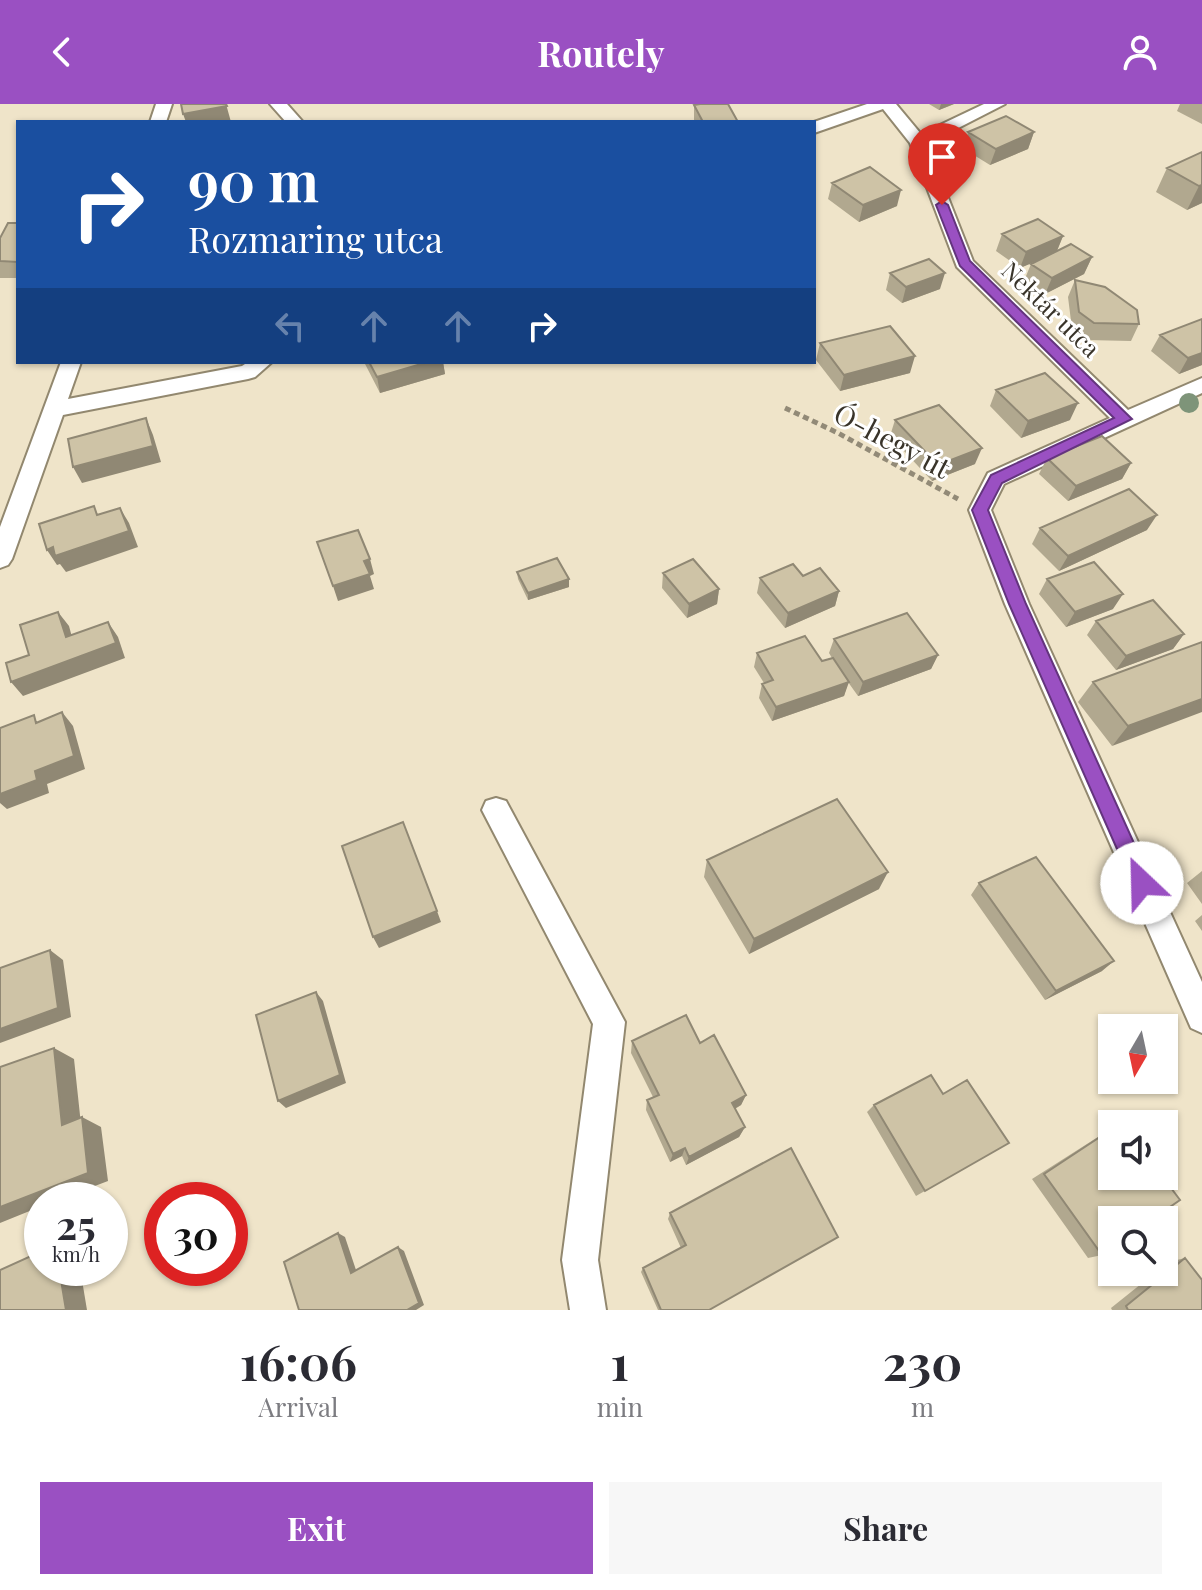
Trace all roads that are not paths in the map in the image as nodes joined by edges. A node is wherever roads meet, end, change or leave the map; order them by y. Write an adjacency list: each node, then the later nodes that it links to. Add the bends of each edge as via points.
1 (278, 104): 4 (street)
2 (885, 104): 5 (street); 6 (street, Nektár utca)
3 (997, 104): 6 (street)
4 (293, 120)
5 (816, 127)
6 (918, 142): 11 (street, Nektár utca, via 964,263)
7 (70, 364): 10 (street)
8 (259, 364): 10 (street, via 248,372)
9 (1202, 385): 11 (street)
10 (54, 409): 12 (street)
11 (1124, 419): 14 (street, via 996,479 980,510)
12 (0, 559)
13 (496, 810): 15 (street, via 609,1022 580,1260)
14 (1202, 1017)
15 (588, 1310)

